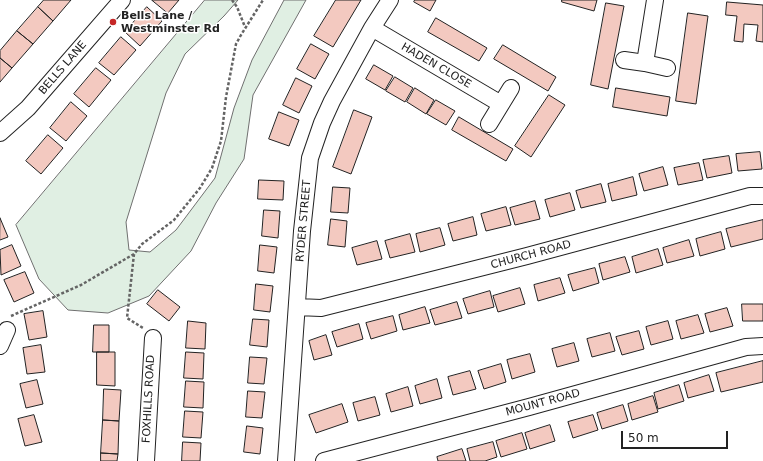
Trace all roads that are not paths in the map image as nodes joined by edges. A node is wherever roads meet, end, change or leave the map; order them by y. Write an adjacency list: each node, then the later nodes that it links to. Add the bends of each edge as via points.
1 (122, 0): 11 (street, BELLS LANE, via 28,108)
2 (390, 0): 4 (street, RYDER STREET)
3 (656, 0): 6 (street)
4 (372, 28): 9 (street, HADEN CLOSE); 13 (street, RYDER STREET, via 332,101 310,158)
5 (624, 60): 6 (street)
6 (645, 63): 7 (street)
7 (667, 68)
8 (511, 88): 9 (street)
9 (501, 104): 10 (street)
10 (489, 124)
11 (0, 133)
12 (763, 196): 13 (street, CHURCH ROAD, via 750,196 321,308)
13 (297, 307): 19 (street, RYDER STREET)
14 (7, 330): 16 (street)
15 (151, 335): 18 (street, FOXHILLS ROAD)
16 (0, 346)
17 (763, 346): 20 (street, MOUNT ROAD, via 746,346)
18 (146, 461)
19 (286, 461)
20 (324, 461)

